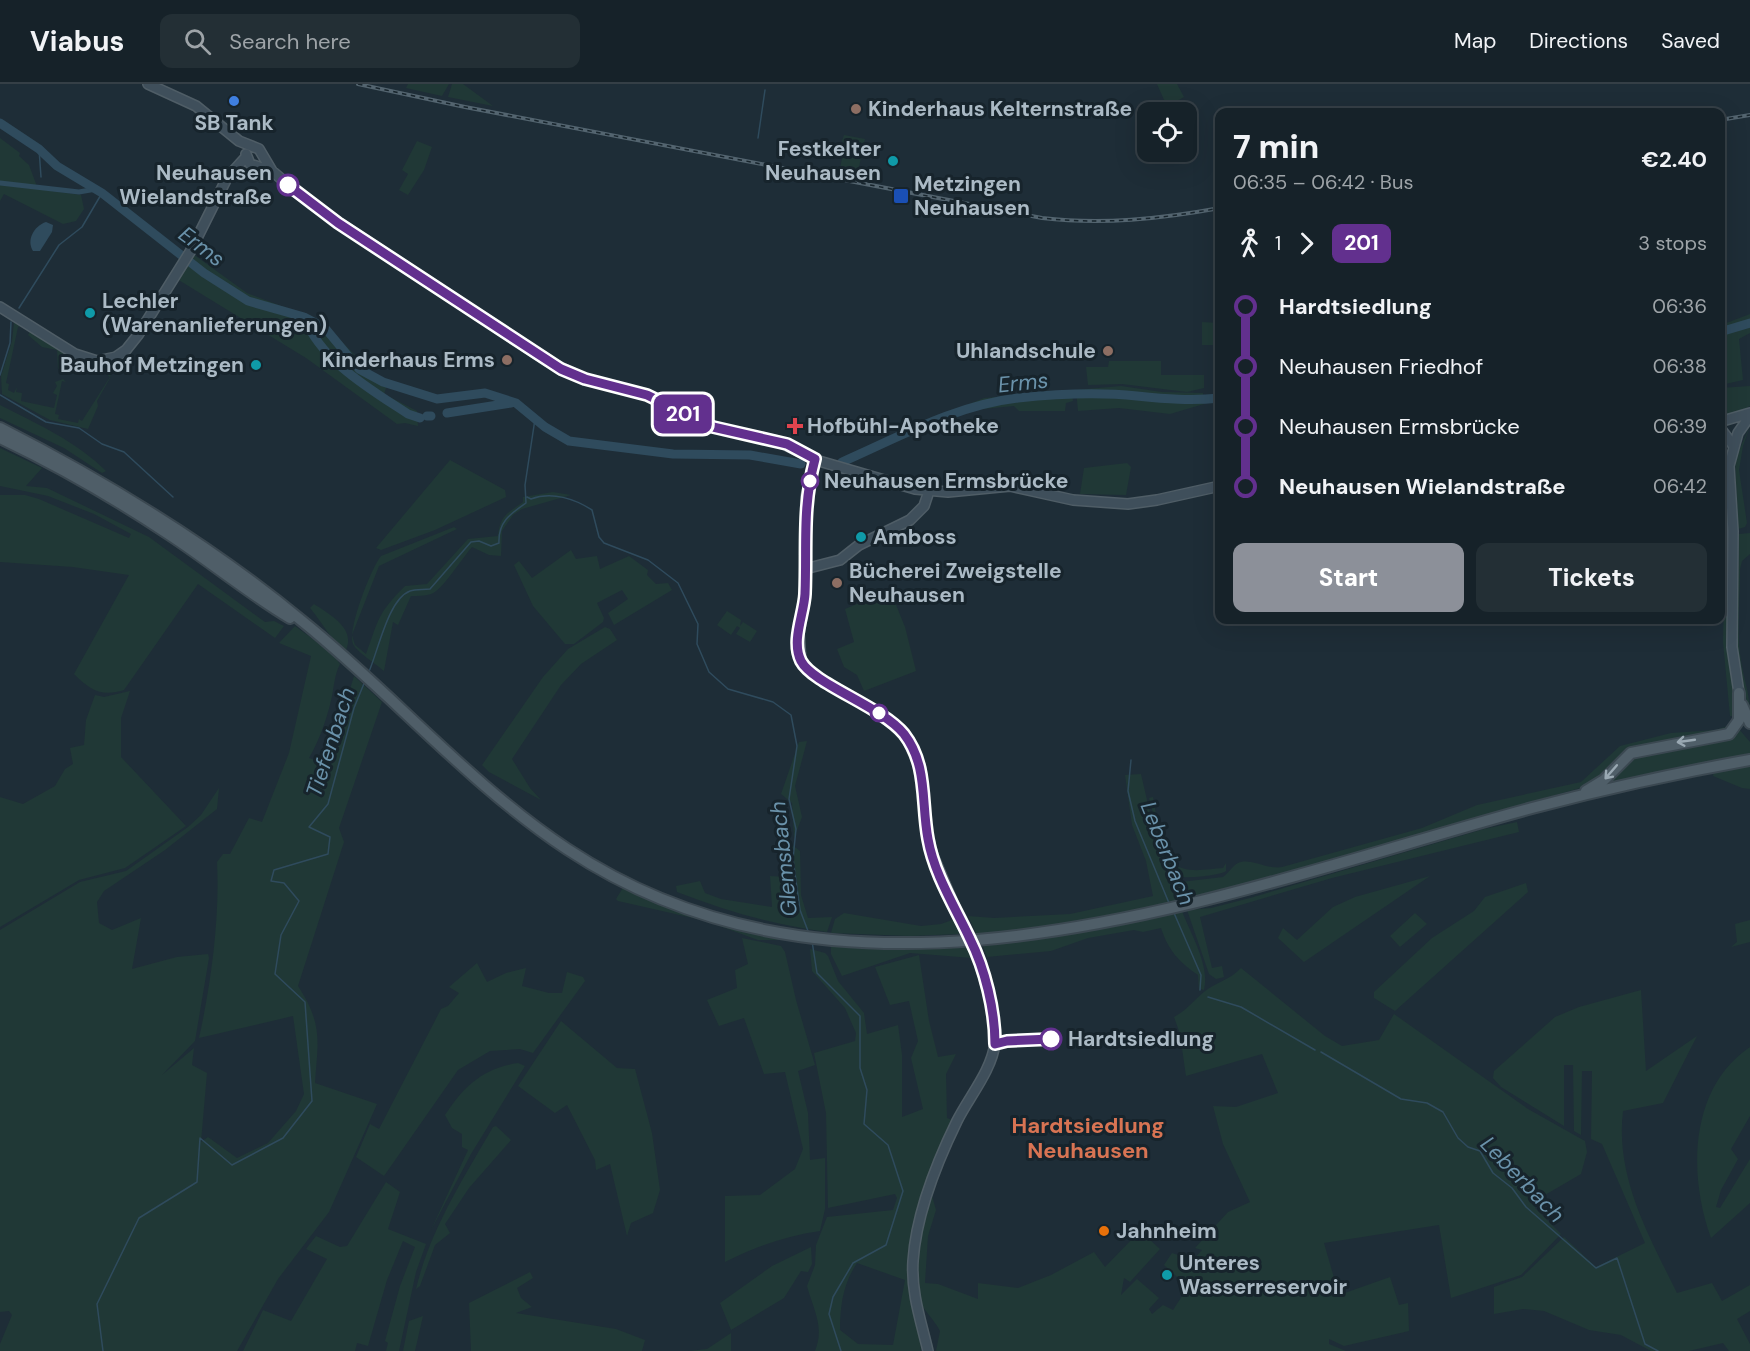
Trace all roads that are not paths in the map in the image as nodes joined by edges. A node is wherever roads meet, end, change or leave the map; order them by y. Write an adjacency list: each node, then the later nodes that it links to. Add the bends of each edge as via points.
1 (148, 84): 2 (street, via 196,106 239,141)
2 (253, 158): 3 (street, via 227,178 190,252 131,344 109,359 92,360 75,354); 14 (street, via 338,223 551,363 585,379 647,395 713,427 777,441)
3 (0, 307)
4 (1750, 415): 5 (street); 9 (street)
5 (1725, 422)
6 (1725, 424): 9 (street)
7 (0, 428): 18 (main road, via 83,472 175,529 282,605)
8 (1725, 429): 11 (street)
9 (1739, 430): 11 (street)
10 (0, 438): 13 (main road)
11 (1733, 444): 19 (street, via 1729,479 1733,532 1732,647)
12 (0, 445): 13 (main road)
13 (19, 447): 18 (main road, via 170,535)
14 (815, 459): 16 (street); 17 (street, via 806,497)
15 (1215, 487): 16 (street, via 1128,504 1073,500 1010,486)
16 (929, 491): 17 (street, via 924,506 910,520 859,545 840,560)
17 (805, 569): 23 (street, bridge, via 799,633 801,662 811,673 865,703 903,733 918,761 928,841 986,983 995,1044 991,1060 956,1124 918,1232 913,1284)
18 (327, 643): 22 (main road, via 522,817 596,867 682,906 759,928 845,940 919,942 999,937 1070,929 1153,913)
19 (1738, 693): 20 (main road); 22 (main road, one-way to 22, via 1739,720 1729,734 1631,753 1604,780)
20 (1750, 723)
21 (1748, 760): 22 (main road)
22 (1576, 797)
23 (927, 1351)

